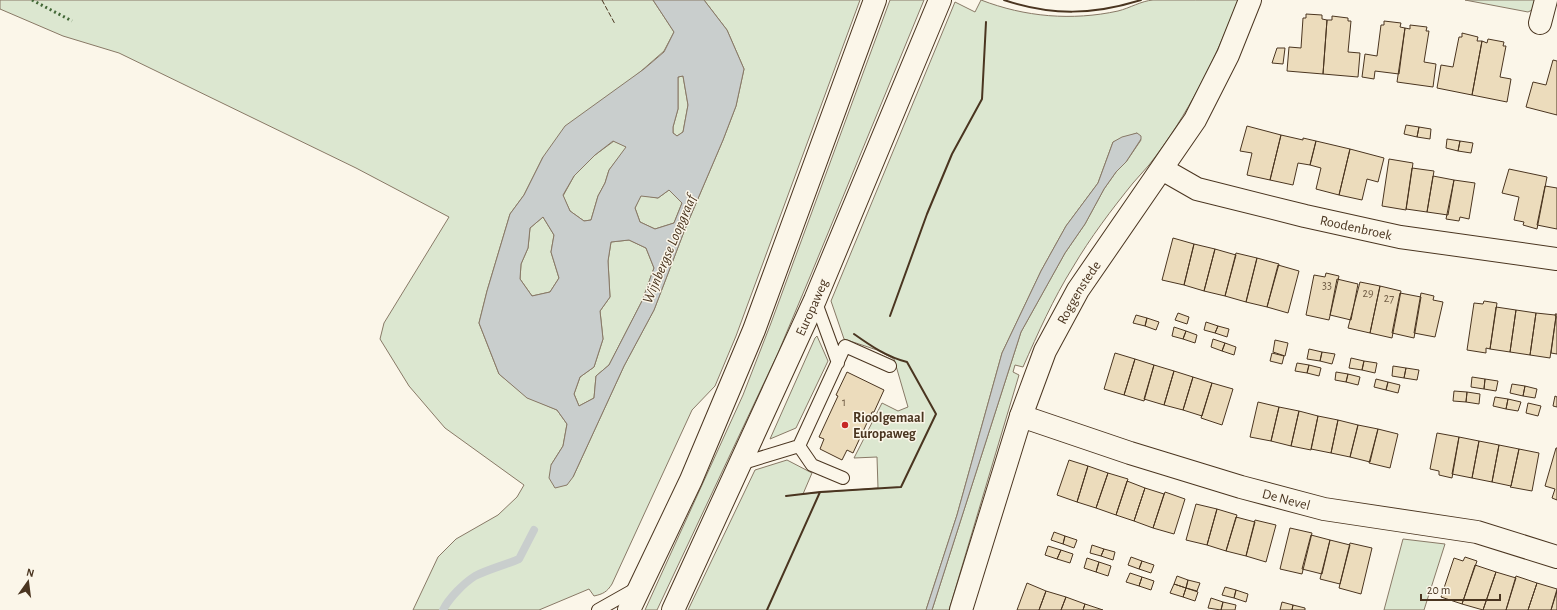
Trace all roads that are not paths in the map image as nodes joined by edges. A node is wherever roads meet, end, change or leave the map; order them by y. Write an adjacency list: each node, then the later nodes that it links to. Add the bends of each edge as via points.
1 (876, 0): 16 (street, via 754,330 690,480)
2 (940, 0): 8 (street, Europaweg)
3 (1250, 0): 6 (street, Roggenstede, via 1228,55 1195,120)
4 (1546, 0): 5 (street)
5 (1540, 23)
6 (1162, 169): 7 (street, Roodenbroek, via 1197,189 1305,216 1400,237); 11 (street, Roggenstede, via 1078,290 1045,351)
7 (1557, 259)
8 (816, 300): 9 (lane); 13 (street, Europaweg)
9 (838, 363): 10 (lane, via 845,346); 12 (lane)
10 (890, 366)
11 (1021, 416): 15 (street, De Nevel, via 1241,487 1324,509 1477,532); 20 (street, Roggenstede)
12 (799, 446): 13 (lane); 14 (lane, via 812,465)
13 (740, 464): 19 (street, Europaweg)
14 (843, 478)
15 (1557, 557)
16 (640, 587): 17 (lane); 18 (street)
17 (598, 610)
18 (629, 610)
19 (673, 610)
20 (961, 610)

